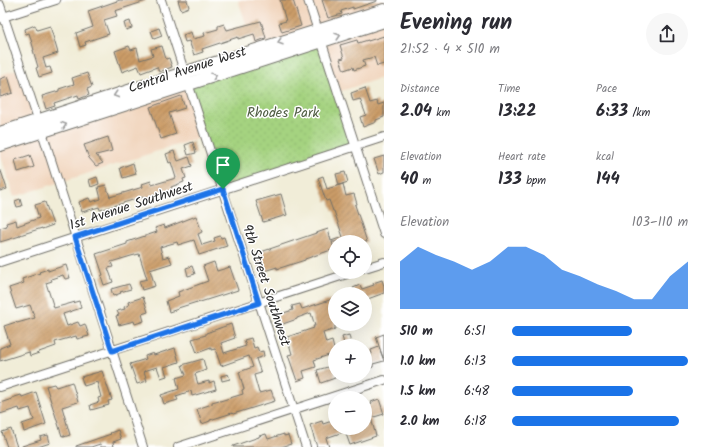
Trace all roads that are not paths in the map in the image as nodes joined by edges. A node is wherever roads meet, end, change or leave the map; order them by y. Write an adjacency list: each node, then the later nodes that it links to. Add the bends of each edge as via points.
1 (56, 0): 6 (street)
2 (162, 0): 9 (street, 9th Street Southwest)
3 (308, 0): 8 (street)
4 (0, 5): 6 (street)
5 (384, 10): 8 (highway, Central Avenue West)
6 (2, 18): 11 (street)
7 (384, 21): 8 (highway, Central Avenue West, one-way to 7)
8 (320, 36): 9 (highway, Central Avenue West, one-way to 9); 10 (highway, Central Avenue West, one-way to 8); 15 (street)
9 (185, 73): 10 (street, 9th Street Southwest); 11 (highway, Central Avenue West, one-way to 11)
10 (188, 85): 11 (highway, Central Avenue West, one-way to 10); 16 (street, 9th Street Southwest)
11 (40, 126): 12 (highway, Central Avenue West); 14 (highway, Central Avenue West); 18 (street)
12 (0, 133)
13 (384, 137): 15 (street, 1st Avenue Southwest)
14 (0, 145)
15 (355, 146): 16 (street, 1st Avenue Southwest); 17 (street)
16 (223, 189): 18 (street, 1st Avenue Southwest); 23 (street, 9th Street Southwest)
17 (384, 234)
18 (75, 237): 19 (street, 1st Avenue Southwest); 24 (street)
19 (0, 262)
20 (384, 262): 21 (street)
21 (372, 266)
22 (332, 279): 23 (street)
23 (259, 303): 24 (street); 27 (street, 9th Street Southwest)
24 (112, 351): 26 (street); 28 (street)
25 (384, 380): 27 (street)
26 (0, 388)
27 (294, 410): 29 (street); 30 (street, 9th Street Southwest)
28 (143, 447)
29 (178, 447)
30 (306, 447)

